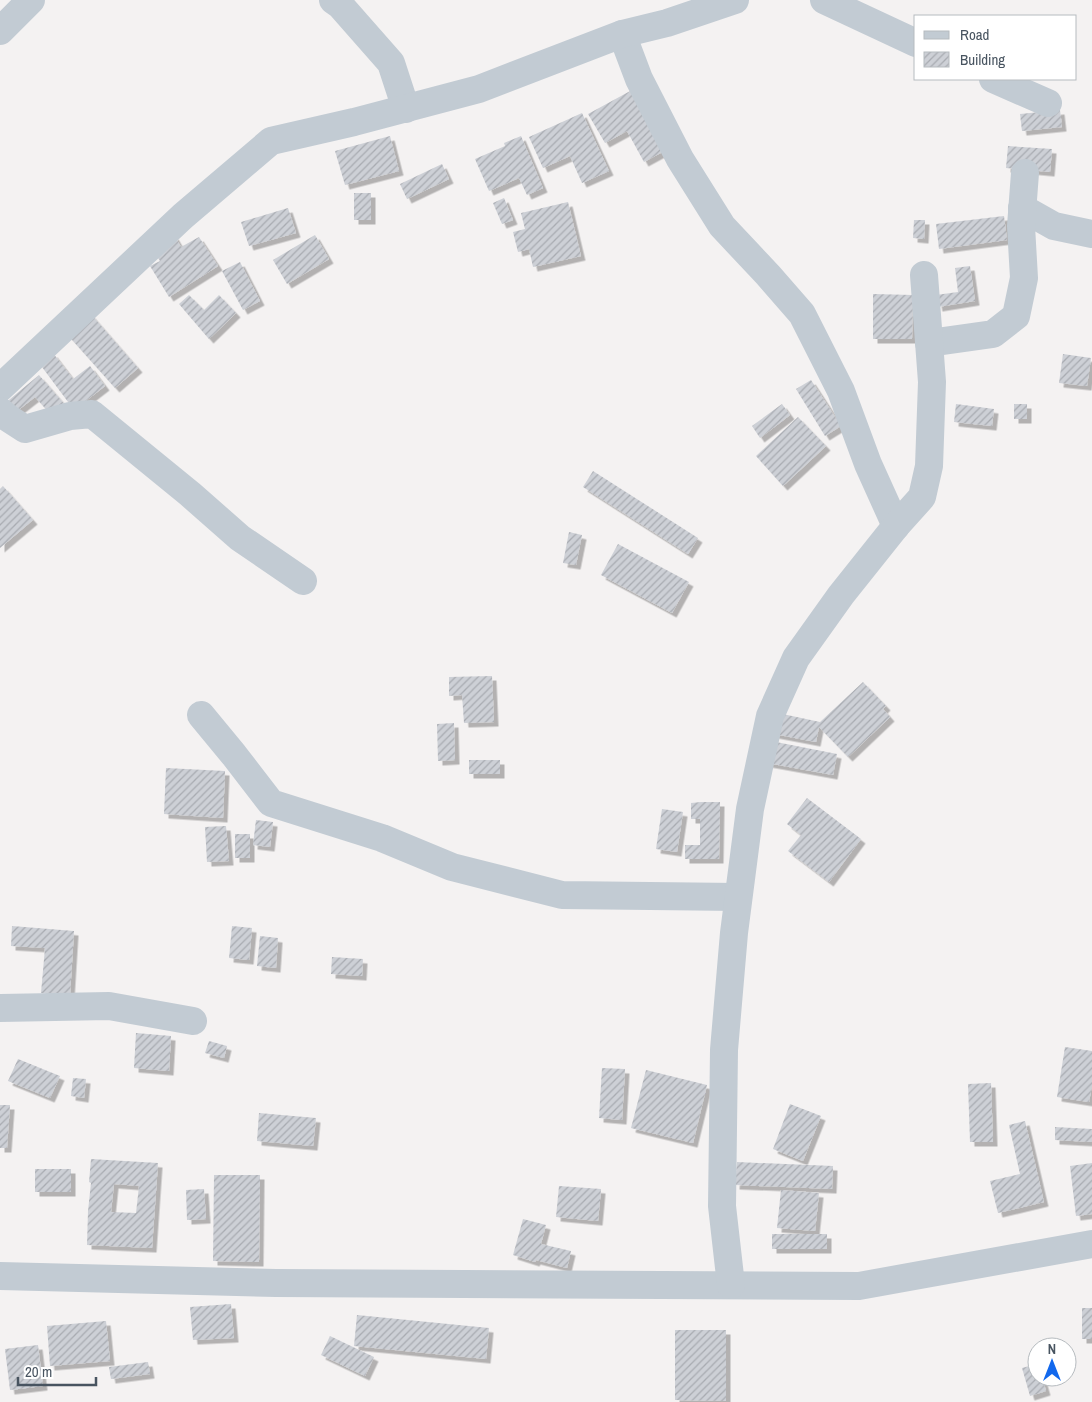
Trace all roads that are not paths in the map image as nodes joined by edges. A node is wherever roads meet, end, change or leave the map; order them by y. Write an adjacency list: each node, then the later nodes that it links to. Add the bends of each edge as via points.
1 (31, 0): 5 (street)
2 (332, 0): 10 (street, via 391,64)
3 (735, 0): 6 (street)
4 (824, 0): 7 (street)
5 (0, 32)
6 (622, 34): 10 (street, via 479,90); 18 (street, via 639,79 680,159 722,226 802,314 841,392)
7 (914, 42)
8 (995, 80): 9 (street)
9 (1048, 103)
10 (406, 109): 16 (street, via 271,141 183,216)
11 (1025, 173): 12 (street)
12 (1022, 208): 13 (street, via 1054,226); 15 (street, via 1024,278 1016,316 992,334)
13 (1092, 234)
14 (924, 275): 15 (street)
15 (929, 343): 18 (street, via 932,382 929,466 922,497)
16 (0, 388)
17 (0, 410): 19 (street, via 25,429 70,416 92,414 240,538)
18 (896, 526): 21 (street, via 796,658 770,716 750,810)
19 (303, 581)
20 (201, 715): 21 (street, via 271,803 382,838 452,868 562,895)
21 (738, 897): 26 (street, via 724,1050 722,1206)
22 (0, 1008): 23 (street, via 109,1006)
23 (193, 1021)
24 (1092, 1244): 26 (street, via 859,1286)
25 (0, 1276): 26 (street, via 276,1283)
26 (731, 1286)

